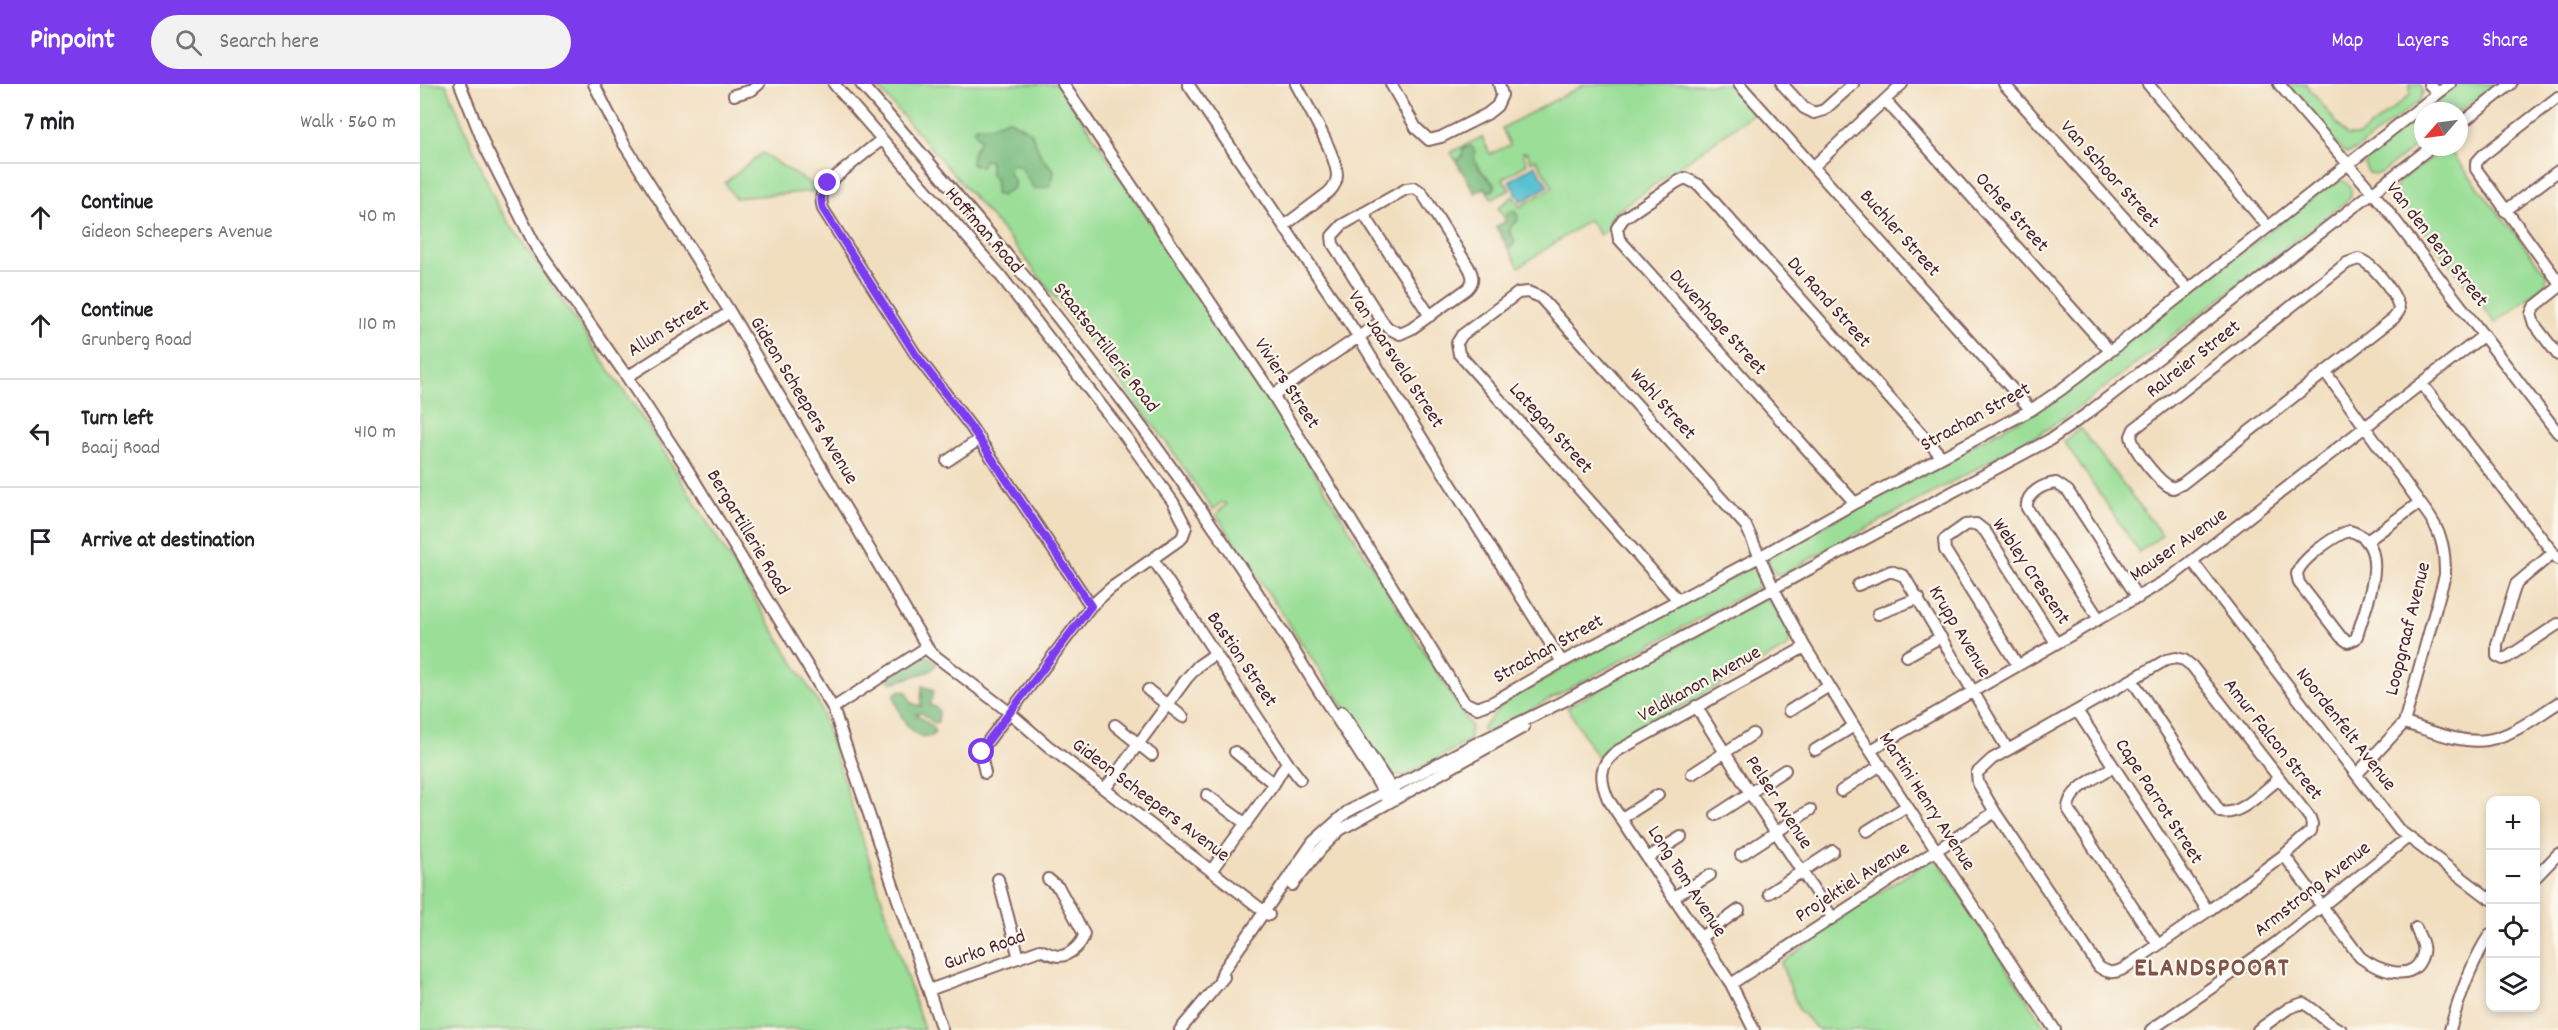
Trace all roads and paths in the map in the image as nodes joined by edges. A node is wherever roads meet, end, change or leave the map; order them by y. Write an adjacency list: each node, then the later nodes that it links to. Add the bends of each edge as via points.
1 (460, 84): 49 (street, Bergartillerie Road, via 486,149 536,247)
2 (594, 84): 41 (street, Gideon Scheepers Avenue, via 624,144)
3 (759, 84): 22 (street)
4 (834, 84): 26 (street, Hoffman Road)
5 (861, 84): 121 (street, Staatsartillerie Road, via 956,192 1166,457)
6 (1063, 84): 51 (street, Viviers Street)
7 (1188, 84): 35 (street, Van Jaarsveld Street)
8 (1296, 84): 35 (street, via 1337,176 1329,192)
9 (1391, 84): 20 (street, via 1416,128 1430,140 1487,114 1497,106)
10 (1739, 84): 29 (street, Buchler Street)
11 (1782, 84): 19 (street, via 1804,108 1814,113 1824,110)
12 (1902, 84): 24 (street)
13 (2004, 84): 39 (street, Van Schoor Street)
14 (2148, 84): 36 (street)
15 (2279, 84): 28 (street, Van den Berg Street)
16 (2429, 84): 21 (street)
17 (2450, 84): 21 (street, Strachan Street)
18 (2511, 84): 25 (street)
19 (1845, 86)
20 (1500, 89)
21 (2438, 93): 28 (street, Strachan Street)
22 (734, 95)
23 (2558, 97): 33 (street, via 2482,156 2476,166 2479,177)
24 (1886, 100): 29 (street); 46 (street, Ochse Street)
25 (2468, 118)
26 (881, 140): 55 (street, via 828,183 820,200 916,355); 63 (street, Hoffman Road, via 1000,275 1173,502 1186,527 1182,538)
27 (2419, 156): 32 (street)
28 (2348, 165): 32 (street, Van den Berg Street); 36 (street, Strachan Street)
29 (1814, 166): 52 (street, Buchler Street)
30 (2558, 171): 33 (street)
31 (1685, 178): 56 (street, Du Rand Street, via 1699,184); 58 (street, Duvenhage Street, via 1623,219 1617,228 1618,239)
32 (2372, 193): 44 (street, Van den Berg Street); 66 (street, via 2068,428)
33 (2505, 211): 37 (street)
34 (1363, 213): 42 (street); 42 (street, via 1411,188 1422,193 1473,278 1467,289); 43 (street, via 1336,230 1333,244)
35 (1286, 225): 45 (street, Van Jaarsveld Street)
36 (2268, 227): 39 (street, Strachan Street)
37 (2558, 281)
38 (2558, 288): 47 (street, via 2531,314)
39 (2188, 289): 46 (street, Strachan Street)
40 (1523, 292): 62 (street, Wahl Street, via 1540,297 1737,515 1752,536); 69 (street, Lategan Street, via 1462,335 1457,343 1459,354)
41 (730, 312): 49 (street, Allun Street); 76 (street, Gideon Scheepers Avenue)
42 (1430, 316): 43 (street, via 1400,334)
43 (1382, 321): 45 (street)
44 (2484, 335): 50 (street, Mauser Avenue); 54 (street, Van den Berg Street)
45 (1358, 336): 51 (street); 80 (street, Van Jaarsveld Street)
46 (2109, 350): 52 (street, Strachan Street)
47 (2558, 355)
48 (2326, 373): 48 (street, Ralreier Street, via 2173,488 2165,484 2132,440 2137,427 2338,270 2353,260 2364,260 2396,298 2398,310 2390,322); 53 (street)
49 (627, 377): 90 (street, Bergartillerie Road)
50 (2422, 384): 53 (street, Mauser Avenue); 61 (street)
51 (1273, 395): 89 (street, Viviers Street, via 1464,702)
52 (2031, 410): 56 (street, Strachan Street)
53 (2364, 428): 59 (street, Loopgraaf Avenue); 64 (street, Mauser Avenue)
54 (2558, 433)
55 (980, 440): 57 (street); 70 (street)
56 (1942, 457): 58 (street, Strachan Street)
57 (947, 461)
58 (1855, 503): 62 (street, Strachan Street)
59 (2419, 503): 60 (street); 95 (street, Loopgraaf Avenue, via 2443,540 2445,575)
60 (2367, 541): 60 (street, via 2375,573 2357,636 2348,642 2299,583 2297,570 2345,532)
61 (2556, 556): 73 (street, via 2516,584 2497,644 2497,656 2508,657)
62 (1759, 557): 66 (street, Wahl Street); 69 (street, Strachan Street)
63 (1153, 560): 70 (street); 78 (street, Bastion Street)
64 (2193, 562): 68 (street, Mauser Avenue); 113 (street, Noordenfelt Avenue)
65 (1858, 585): 67 (street, Krupp Avenue, via 1895,571 1904,576)
66 (1774, 589): 77 (street, Martini Henry Avenue); 121 (street, via 1530,716)
67 (1919, 598): 71 (street); 74 (street, Krupp Avenue)
68 (2138, 598): 72 (street, Mauser Avenue); 72 (street, via 2068,491 2056,483 2048,484 2031,494 2027,508)
69 (1678, 600): 80 (street, Strachan Street)
70 (1091, 606): 92 (street)
71 (1878, 614)
72 (2099, 619): 75 (street, Mauser Avenue)
73 (2558, 624)
74 (1941, 637): 79 (street); 85 (street, Krupp Avenue)
75 (2056, 643): 81 (street, Mauser Avenue); 81 (street, Webley Crescent, via 1985,531 1977,524 1965,525 1944,540 1945,550)
76 (927, 647): 90 (street); 92 (street, Gideon Scheepers Avenue)
77 (1805, 647): 83 (street, Martini Henry Avenue); 88 (street, Veldkanon Avenue)
78 (1215, 654): 87 (street, via 1194,670); 107 (street, Bastion Street)
79 (1907, 656)
80 (1562, 662): 89 (street, Strachan Street, via 1482,707)
81 (2017, 664): 85 (street, Mauser Avenue)
82 (2132, 681): 93 (street, Amur Falcon Street); 115 (street, Amur Falcon Street, via 2166,660 2184,660); 115 (street, via 2220,812 2231,813 2241,808)
83 (1829, 686): 91 (street); 97 (street, Martini Henry Avenue)
84 (1148, 690): 87 (street)
85 (1972, 690): 101 (street, Mauser Avenue); 102 (street, Krupp Avenue)
86 (2558, 703): 95 (street, via 2529,722 2488,740 2463,739)
87 (1167, 704): 94 (street); 99 (street)
88 (1696, 706): 104 (street, Veldkanon Avenue); 105 (street, Pelser Avenue)
89 (1472, 707)
90 (833, 708): 159 (street, Bergartillerie Road)
91 (1789, 711)
92 (1009, 712): 111 (street, via 983,748); 117 (street, Gideon Scheepers Avenue)
93 (2078, 712): 102 (street, Amur Falcon Street); 109 (street, Cape Parrot Street)
94 (1183, 717)
95 (2404, 723): 113 (street, Loopgraaf Avenue)
96 (1115, 725): 99 (street)
97 (1854, 726): 100 (street); 101 (street, Martini Henry Avenue)
98 (1754, 734): 105 (street)
99 (1137, 744): 106 (street); 117 (street)
100 (1815, 750)
101 (1871, 750): 108 (street, Martini Henry Avenue)
102 (2008, 750): 125 (street, Amur Falcon Street, via 1977,773 1978,783)
103 (1235, 752): 116 (street)
104 (1612, 754): 127 (street, Long Tom Avenue, via 1601,776 1608,799)
105 (1724, 754): 112 (street); 119 (street, Pelser Avenue)
106 (1152, 755)
107 (1287, 762): 114 (street, Bastion Street); 116 (street)
108 (1881, 765): 118 (street); 123 (street, Martini Henry Avenue)
109 (2114, 767): 150 (street, Cape Parrot Street); 156 (street, via 2073,793 2068,809)
110 (1785, 770): 119 (street)
111 (985, 773)
112 (1692, 774)
113 (2357, 774): 132 (street, Noordenfelt Avenue)
114 (1300, 779)
115 (2279, 779): 137 (street, Amur Falcon Street, via 2313,824 2311,831)
116 (1274, 784): 128 (street)
117 (1105, 789): 139 (street, Gideon Scheepers Avenue)
118 (1841, 791)
119 (1750, 793): 126 (street); 130 (street, Pelser Avenue)
120 (1207, 795): 128 (street)
121 (1390, 795): 151 (street, via 1347,812 1322,832)
122 (1658, 795): 127 (street)
123 (1907, 806): 129 (street); 134 (street, Martini Henry Avenue)
124 (1810, 810): 130 (street)
125 (1995, 812): 134 (street, Projektiel Avenue); 156 (street, Amur Falcon Street, via 2099,967 2114,973)
126 (1716, 815)
127 (1622, 818): 138 (street, Long Tom Avenue)
128 (1246, 824): 139 (street)
129 (1867, 831)
130 (1776, 833): 136 (street); 140 (street, Pelser Avenue)
131 (1681, 837): 138 (street)
132 (2407, 838): 147 (street, Noordenfelt Avenue); 148 (street, Armstrong Avenue)
133 (1833, 851): 140 (street)
134 (1936, 851): 152 (street, Projektiel Avenue); 164 (street, Martini Henry Avenue)
135 (2558, 854): 141 (street)
136 (1741, 855)
137 (2284, 855): 148 (street); 150 (street, Amur Falcon Street)
138 (1649, 857): 146 (street, Long Tom Avenue)
139 (1211, 871): 151 (street, Gideon Scheepers Avenue)
140 (1802, 872): 145 (street); 152 (street, Pelser Avenue)
141 (2540, 872)
142 (1710, 875): 146 (street)
143 (998, 879): 157 (street)
144 (1048, 879): 157 (street, Gurko Road, via 1059,888 1084,934 1083,939 1065,955 1040,950)
145 (1769, 893)
146 (1674, 897): 154 (street, Long Tom Avenue)
147 (2486, 897)
148 (2323, 907): 153 (street, via 2361,957 2385,971 2401,973 2419,965 2424,946); 165 (street, Armstrong Avenue)
149 (1739, 910): 154 (street)
150 (2208, 911): 156 (street, Amur Falcon Street)
151 (1268, 914): 162 (street)
152 (1832, 917): 158 (street, Projektiel Avenue)
153 (2416, 928)
154 (1701, 937): 158 (street, Long Tom Avenue)
155 (2486, 942): 168 (street, via 2457,1004)
156 (2158, 945)
157 (1019, 958): 159 (street, Gurko Road)
158 (1731, 984): 163 (street, Long Tom Avenue)
159 (929, 990): 161 (street, Bergartillerie Road)
160 (2272, 1026): 166 (street); 167 (street, via 2289,1008 2303,1003)
161 (942, 1030)
162 (1180, 1030)
163 (1754, 1030)
164 (2055, 1030)
165 (2151, 1030)
166 (2258, 1030)
167 (2341, 1030)
168 (2450, 1030)

